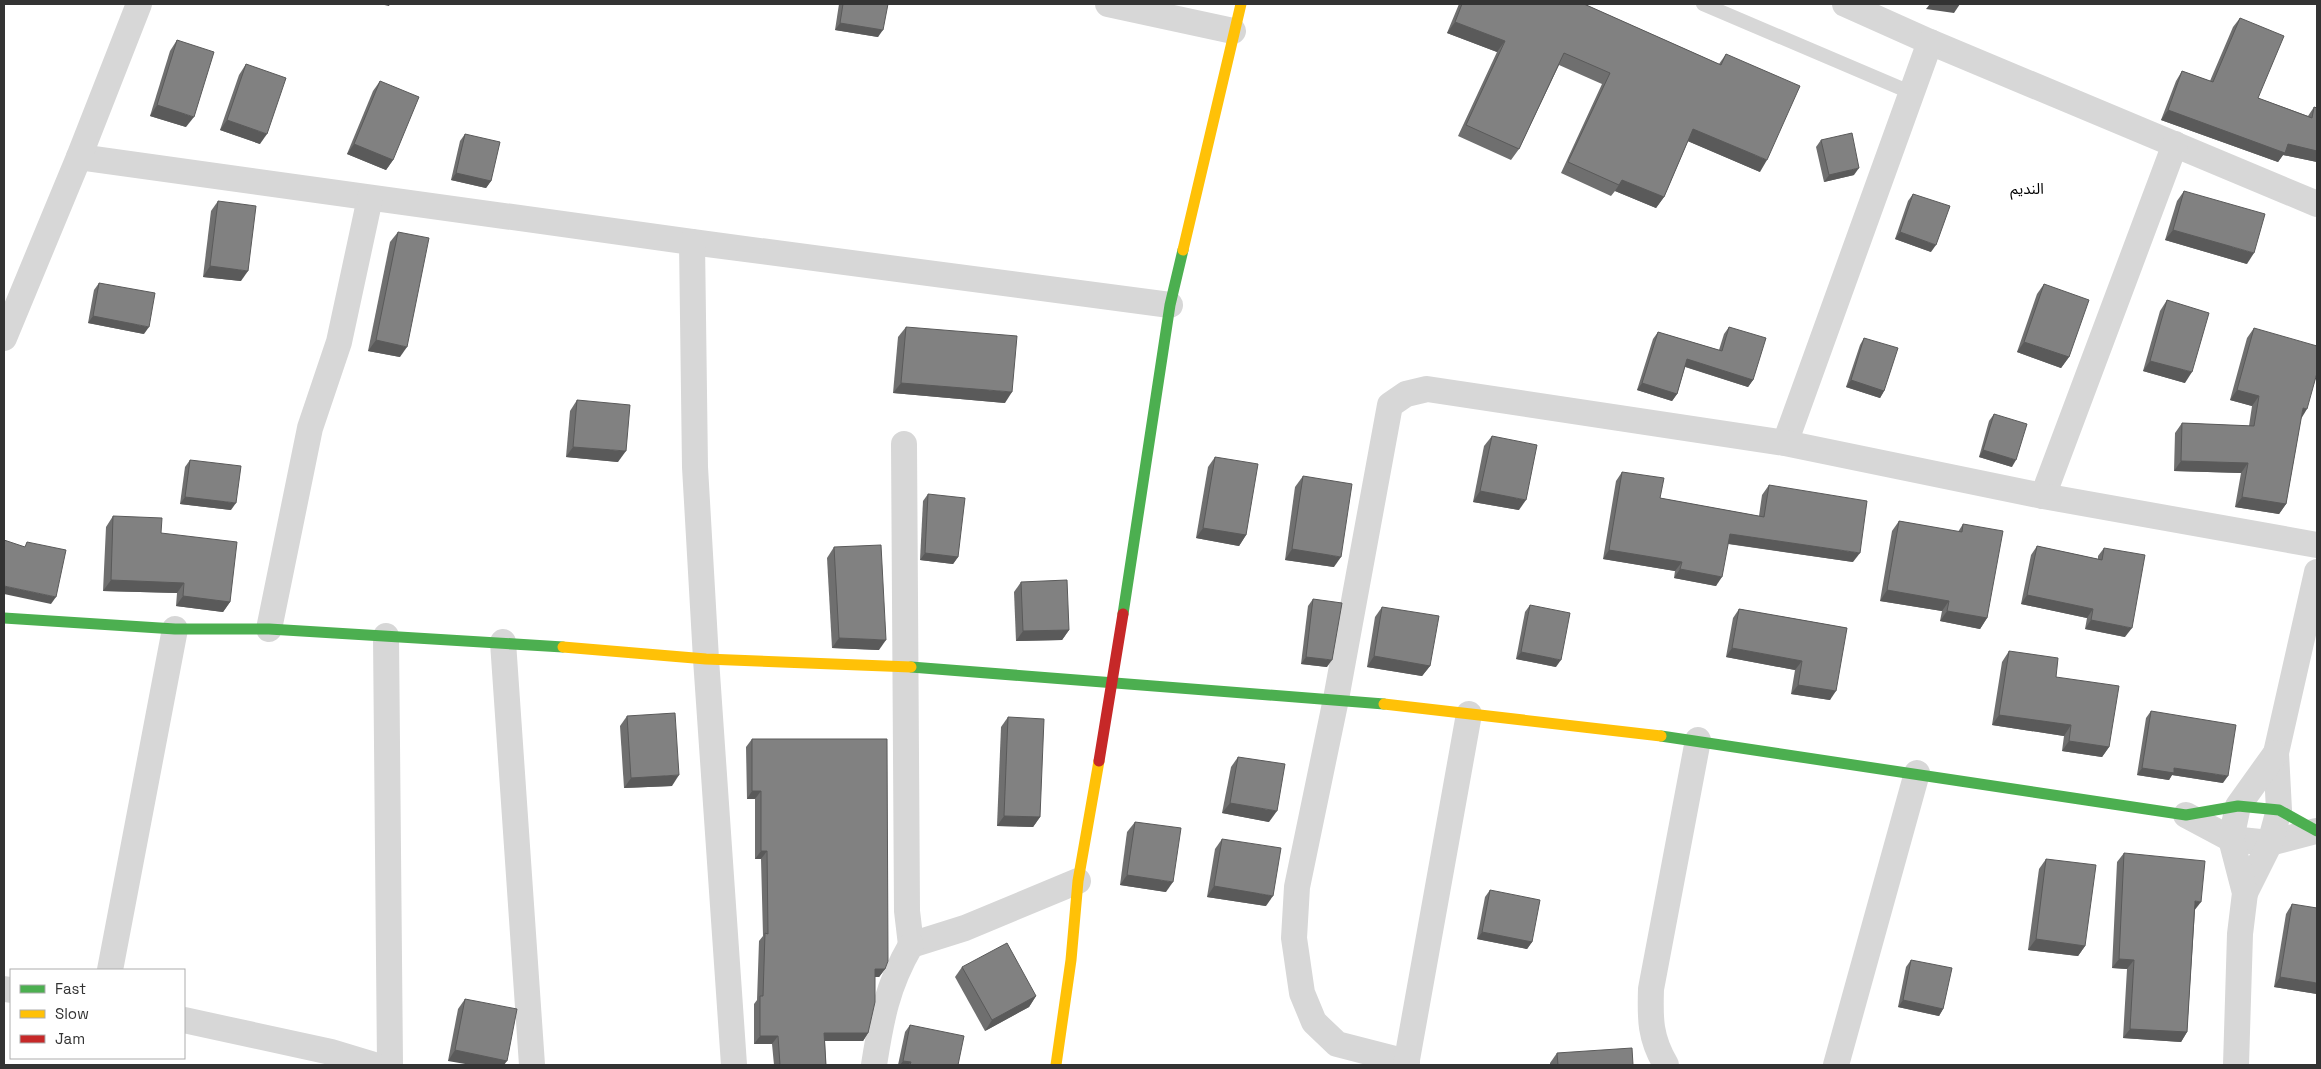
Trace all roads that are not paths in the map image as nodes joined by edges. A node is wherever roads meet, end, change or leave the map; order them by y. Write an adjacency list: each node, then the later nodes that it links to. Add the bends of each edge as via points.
1 (139, 4): 10 (street)
2 (1108, 4): 6 (street)
3 (1241, 4): 6 (street)
4 (1703, 4): 8 (lane)
5 (1845, 4): 7 (street)
6 (1233, 31): 14 (street)
7 (1930, 42): 8 (street); 9 (street)
8 (1912, 93): 16 (street)
9 (2175, 144): 12 (street); 18 (street)
10 (79, 157): 11 (street); 15 (street)
11 (370, 198): 13 (street); 23 (street, via 339,342 310,428)
12 (2317, 204)
13 (692, 242): 14 (street); 26 (street, via 695,467)
14 (1170, 305): 28 (street)
15 (6, 329)
16 (1785, 443): 18 (street); 29 (street, via 1428,389 1406,394 1390,405)
17 (904, 444): 27 (street)
18 (2043, 496): 19 (street)
19 (2317, 545)
20 (2317, 572): 32 (street)
21 (4, 618): 22 (street)
22 (175, 629): 23 (street); 43 (street)
23 (269, 629): 24 (street)
24 (386, 636): 25 (street); 47 (street)
25 (503, 642): 26 (street); 48 (street)
26 (706, 659): 27 (street); 49 (street)
27 (907, 667): 28 (street); 42 (street, via 907,911)
28 (1113, 683): 29 (street); 40 (street)
29 (1336, 699): 30 (street); 45 (street, via 1297,887 1294,938 1302,993 1314,1022 1337,1044)
30 (1469, 714): 31 (street); 45 (street)
31 (1698, 740): 33 (street); 52 (street, via 1651,988 1650,1024)
32 (2276, 753): 34 (street); 35 (street)
33 (1917, 772): 36 (street); 53 (street)
34 (2238, 806): 35 (street); 36 (street); 38 (street)
35 (2279, 810): 37 (street); 39 (street)
36 (2186, 815): 38 (street)
37 (2317, 831): 39 (street)
38 (2231, 839): 39 (street); 41 (street)
39 (2270, 843): 41 (street)
40 (1078, 880): 42 (street, via 965,928); 51 (street)
41 (2245, 893): 54 (street, via 2240,934)
42 (911, 945): 50 (street, via 899,966 882,1011)
43 (110, 969)
44 (185, 1020): 46 (street, via 331,1052)
45 (1406, 1063)
46 (374, 1065)
47 (390, 1065)
48 (532, 1065)
49 (734, 1065)
50 (874, 1065)
51 (1056, 1065)
52 (1666, 1065)
53 (1836, 1065)
54 (2236, 1065)

